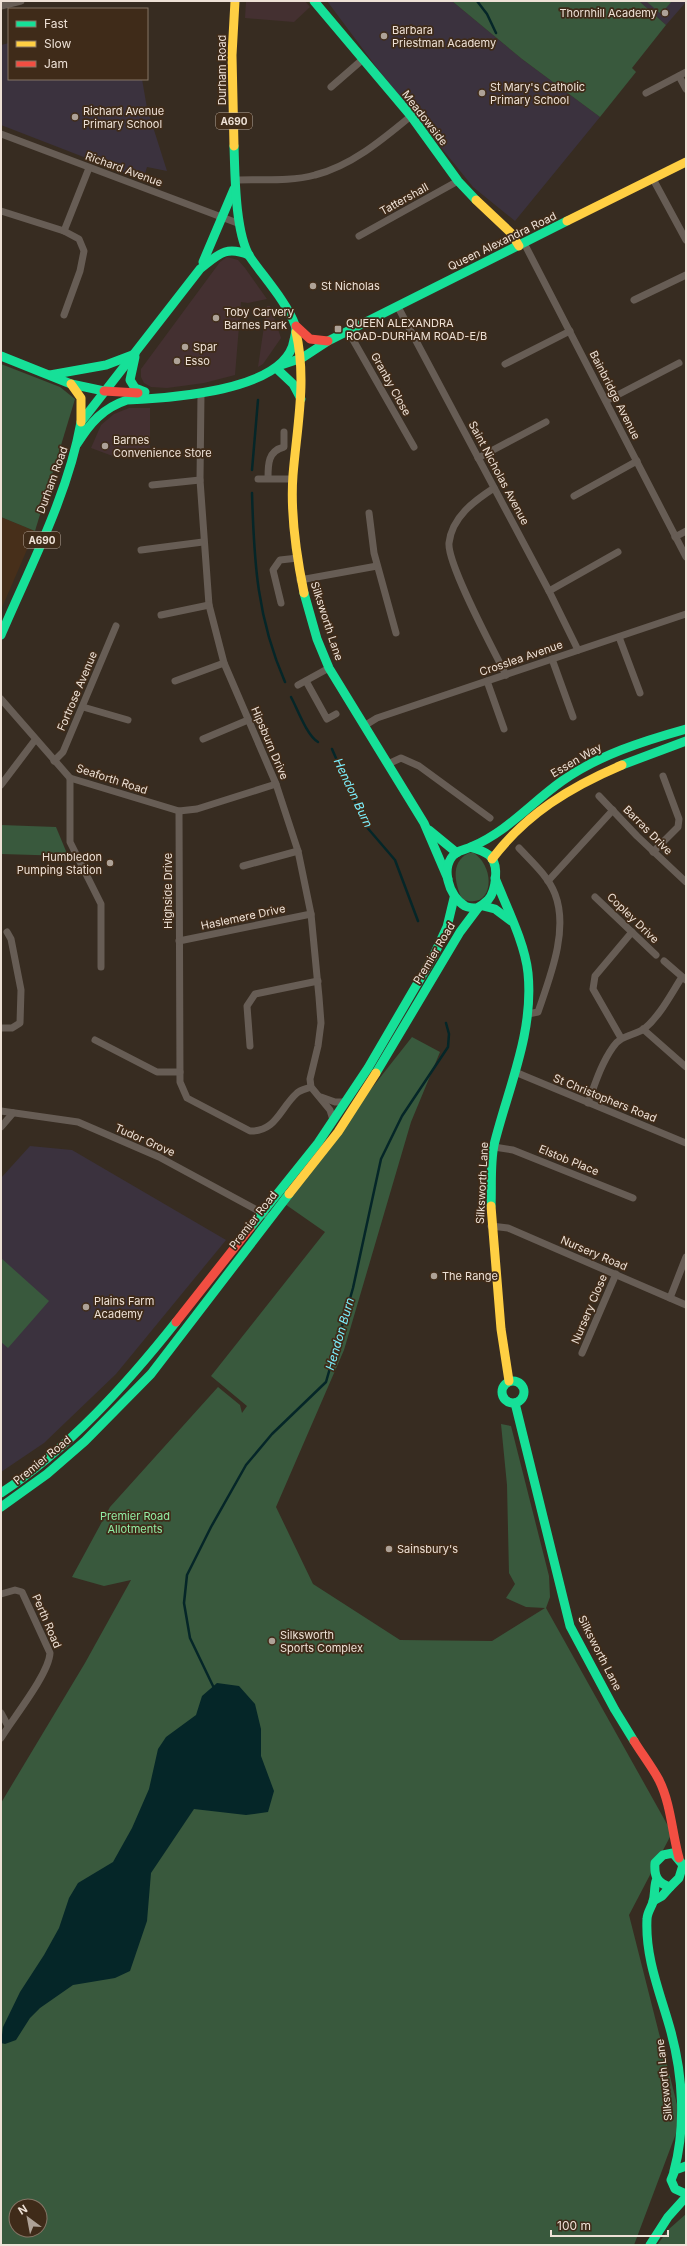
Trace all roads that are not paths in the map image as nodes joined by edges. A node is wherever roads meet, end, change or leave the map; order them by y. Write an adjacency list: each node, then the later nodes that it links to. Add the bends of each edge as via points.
1 (21, 1): 4 (street)
2 (236, 1): 17 (main road, Durham Road / A690, via 232,55)
3 (314, 1): 5 (main road, Meadowside)
4 (1, 6)
5 (362, 60): 8 (street); 11 (main road, Meadowside)
6 (686, 72): 7 (street)
7 (679, 76): 9 (street); 10 (street)
8 (331, 87)
9 (686, 89)
10 (646, 93)
11 (411, 116): 16 (main road, Meadowside); 17 (street, via 368,149 315,175)
12 (1, 134): 14 (street, Richard Avenue)
13 (686, 162): 15 (main road, Queen Alexandra Road)
14 (89, 168): 19 (street, Richard Avenue); 21 (street)
15 (653, 179): 23 (street); 24 (main road, Queen Alexandra Road)
16 (458, 181): 22 (street, Tattershall); 24 (main road, Meadowside)
17 (235, 183): 19 (main road, Durham Road / A690); 20 (main road, Durham Road / A690)
18 (1, 211): 21 (street)
19 (223, 219): 20 (street, Richard Avenue); 26 (main road, Durham Road / A690)
20 (240, 224): 25 (main road, Durham Road / A690)
21 (64, 231): 30 (street, via 79,239 84,251 80,271)
22 (359, 236)
23 (686, 240)
24 (522, 244): 29 (main road, Queen Alexandra Road); 33 (street, Bainbridge Avenue)
25 (249, 256): 26 (main road, Durham Road / A690, via 239,251 223,251 213,256); 31 (main road, Durham Road / A690, via 273,288)
26 (200, 269): 35 (main road, Durham Road / A690)
27 (686, 275): 28 (street)
28 (634, 300)
29 (398, 306): 32 (main road, Queen Alexandra Road); 54 (street, Saint Nicholas Avenue)
30 (64, 315)
31 (296, 329): 34 (main road, via 314,341); 37 (main road, Silksworth Lane); 40 (main road, via 290,351)
32 (348, 331): 34 (main road, Queen Alexandra Road); 53 (street, Granby Close)
33 (570, 331): 39 (street); 48 (street, Bainbridge Avenue)
34 (328, 341): 37 (main road, Queen Alexandra Road)
35 (136, 353): 41 (main road, via 106,365); 43 (main road, Durham Road / A690); 44 (main road, Durham Road / A690, via 130,375 132,385)
36 (1, 356): 41 (main road)
37 (302, 358): 40 (main road, Queen Alexandra Road); 47 (main road, Silksworth Lane, via 303,382)
38 (679, 363): 48 (street)
39 (505, 364)
40 (278, 367): 45 (main road, Durham Road / A690, via 230,387); 47 (main road, via 293,384)
41 (48, 375): 42 (main road)
42 (71, 384): 43 (main road); 49 (main road, A690, via 81,398)
43 (104, 391): 44 (main road, Durham Road / A690); 49 (main road, Durham Road / A690)
44 (149, 394): 46 (main road, Durham Road / A690)
45 (201, 394): 46 (main road, Durham Road / A690); 59 (street, Hipsburn Drive)
46 (167, 396): 52 (main road, Durham Road / A690, via 117,403 96,416)
47 (300, 399): 58 (main road, Silksworth Lane)
48 (606, 401): 55 (street, Bainbridge Avenue)
49 (81, 422): 52 (main road, Durham Road / A690)
50 (546, 422): 54 (street)
51 (284, 432): 56 (street, via 284,447 272,453 269,460)
52 (77, 444): 80 (main road, Durham Road / A690, via 48,526)
53 (414, 447)
54 (478, 458): 61 (street, Saint Nicholas Avenue)
55 (637, 461): 62 (street); 65 (street, Bainbridge Avenue)
56 (268, 478): 57 (street); 58 (street)
57 (258, 479)
58 (293, 479): 69 (main road, Silksworth Lane)
59 (200, 480): 60 (street); 66 (street, Hipsburn Drive)
60 (152, 485)
61 (494, 488): 73 (street, Saint Nicholas Avenue); 86 (street, via 474,501 458,518 449,543 453,565)
62 (574, 496)
63 (369, 513): 71 (street)
64 (686, 531): 65 (street)
65 (675, 537): 70 (street, Bainbridge Avenue)
66 (203, 542): 67 (street); 75 (street, Hipsburn Drive)
67 (141, 550)
68 (618, 552): 73 (street)
69 (298, 558): 72 (main road, Silksworth Lane); 74 (street, via 280,560 273,570)
70 (686, 558)
71 (377, 566): 72 (street); 79 (street)
72 (300, 580): 85 (main road, Silksworth Lane, via 318,642)
73 (549, 591): 82 (street, Saint Nicholas Avenue)
74 (281, 603)
75 (209, 605): 77 (street); 84 (street, Hipsburn Drive)
76 (686, 614): 81 (street, Crosslea Avenue)
77 (161, 615)
78 (116, 626): 93 (street, Fortrose Avenue)
79 (396, 633)
80 (1, 635)
81 (619, 637): 82 (street, Crosslea Avenue); 91 (street)
82 (578, 650): 83 (street, Crosslea Avenue)
83 (552, 659): 86 (street, Crosslea Avenue); 95 (street)
84 (224, 663): 87 (street); 97 (street, Hipsburn Drive)
85 (329, 668): 88 (street); 98 (main road, Silksworth Lane)
86 (506, 674): 89 (street, Crosslea Avenue)
87 (175, 681)
88 (306, 681): 90 (street); 94 (street, via 327,719)
89 (487, 681): 98 (street, Crosslea Avenue, via 377,718); 99 (street)
90 (298, 685)
91 (640, 693)
92 (1, 699): 102 (street, Seaforth Road)
93 (83, 707): 96 (street); 104 (street, Fortrose Avenue, via 63,752)
94 (336, 714)
95 (573, 717)
96 (128, 720)
97 (248, 720): 101 (street); 108 (street, Hipsburn Drive)
98 (364, 726): 105 (main road, Silksworth Lane)
99 (504, 729)
100 (686, 729): 115 (main road, Essen Way, via 658,736 610,754 569,777 491,839)
101 (203, 739)
102 (35, 740): 104 (street, Seaforth Road); 109 (street)
103 (686, 741): 120 (main road, Essen Way, via 626,763 575,787 545,806 510,835 502,842)
104 (54, 761): 107 (street, Seaforth Road)
105 (388, 764): 113 (street, via 401,758 419,766); 114 (main road, Silksworth Lane)
106 (663, 776): 118 (street, via 679,819 678,827)
107 (70, 778): 112 (street, Seaforth Road); 136 (street, via 70,842 101,904)
108 (276, 784): 112 (street, via 197,809); 117 (street, Hipsburn Drive)
109 (1, 785)
110 (600, 796): 111 (street, Barras Drive)
111 (613, 810): 118 (street, Barras Drive); 124 (street, Barras Drive)
112 (179, 811): 133 (street, Highside Drive)
113 (490, 818)
114 (425, 826): 119 (main road, Silksworth Lane); 123 (main road, Silksworth Lane, via 441,856)
115 (471, 847): 119 (main road, via 463,848); 120 (main road, via 485,852)
116 (519, 848): 124 (street)
117 (298, 851): 121 (street); 129 (street, Hipsburn Drive)
118 (653, 852): 125 (street, Barras Drive)
119 (456, 853): 123 (main road, Premier Road, via 448,865)
120 (492, 859): 122 (main road, Premier Road)
121 (244, 866)
122 (495, 878): 128 (main road, Premier Road, via 491,897); 130 (main road, Silksworth Lane)
123 (448, 879): 127 (main road, Premier Road, via 449,889)
124 (548, 882): 139 (street, via 554,892 561,920 552,973 538,1012)
125 (686, 882)
126 (595, 896): 132 (street, Copley Drive)
127 (454, 898): 128 (main road, via 468,908); 150 (main road, Premier Road, via 448,927 380,1047)
128 (481, 907): 130 (main road, via 495,909); 160 (main road, Premier Road, via 460,932 389,1053 338,1132)
129 (311, 914): 133 (street, Haslemere Drive); 138 (street, Hipsburn Drive)
130 (511, 921): 139 (main road, Silksworth Lane, via 528,972)
131 (6, 932): 140 (street, via 11,939 21,990 20,1023 12,1028)
132 (632, 932): 134 (street, Copley Drive); 142 (street, via 595,976 593,989)
133 (179, 941): 146 (street, Highside Drive)
134 (656, 955)
135 (664, 961): 137 (street)
136 (101, 967)
137 (684, 979): 141 (street)
138 (318, 982): 144 (street, via 255,994 247,1006); 148 (street, Hipsburn Drive, via 321,1023 310,1079)
139 (528, 1014): 147 (main road, Silksworth Lane)
140 (1, 1028)
141 (643, 1029): 142 (street); 145 (street)
142 (621, 1038): 151 (street, via 600,1070)
143 (95, 1040): 146 (street, via 157,1072)
144 (250, 1046)
145 (686, 1067)
146 (180, 1072): 148 (street, Highside Drive, via 181,1087 187,1098 250,1130 258,1131 269,1127 297,1093)
147 (515, 1072): 151 (street, St Christophers Road); 157 (main road, Silksworth Lane)
148 (311, 1086): 149 (street)
149 (320, 1097): 150 (street); 154 (street, via 330,1110)
150 (345, 1102): 154 (main road, Premier Road)
151 (588, 1103): 156 (street, St Christophers Road)
152 (1, 1111): 153 (street, Tudor Grove)
153 (13, 1113): 155 (street); 159 (street, Tudor Grove, via 78,1122 159,1157)
154 (333, 1120): 159 (main road, Premier Road)
155 (1, 1126)
156 (686, 1143)
157 (494, 1147): 158 (street, Elstob Place, via 513,1150); 161 (main road, Silksworth Lane)
158 (633, 1198)
159 (262, 1211): 160 (street, Tudor Grove); 169 (main road, Premier Road, via 161,1342 125,1384 61,1445)
160 (270, 1218): 170 (main road, Premier Road, via 180,1338 135,1391 85,1441 47,1474)
161 (492, 1226): 163 (street, Nursery Road, via 508,1228); 167 (main road, Silksworth Lane, via 501,1329)
162 (686, 1257): 164 (street)
163 (616, 1274): 164 (street, Nursery Road); 166 (street, Nursery Close)
164 (670, 1298): 165 (street, Nursery Road)
165 (686, 1305)
166 (582, 1353)
167 (510, 1381): 168 (main road, via 502,1388 502,1394 505,1400); 168 (main road, via 520,1383 524,1389 523,1396)
168 (515, 1403): 175 (main road, Silksworth Lane, via 570,1626 615,1710 659,1781 670,1814)
169 (1, 1493)
170 (1, 1507)
171 (1, 1594): 173 (street, Perth Road, via 15,1590 22,1592 50,1653 50,1661)
172 (1, 1713): 173 (street)
173 (8, 1726): 174 (street, Perth Road)
174 (1, 1738)
175 (672, 1833): 176 (main road, Silksworth Lane); 177 (main road, Silksworth Lane)
176 (664, 1855): 177 (main road, via 673,1853); 178 (main road, Silksworth Lane, via 655,1863)
177 (683, 1863): 179 (main road)
178 (656, 1881): 180 (main road); 181 (main road, Silksworth Lane)
179 (682, 1881): 180 (main road)
180 (670, 1887): 181 (main road)
181 (653, 1901): 182 (main road, Silksworth Lane, via 647,1918 648,1945 672,2035 677,2064)
182 (681, 2140): 183 (main road, Silksworth Lane); 185 (main road, Silksworth Lane)
183 (686, 2154)
184 (686, 2166): 185 (main road)
185 (674, 2171): 186 (main road, Silksworth Lane, via 671,2180)
186 (674, 2189): 187 (main road, Silksworth Lane); 188 (main road, Silksworth Lane)
187 (686, 2196): 188 (main road, Silksworth Lane)
188 (668, 2217): 189 (main road, Silksworth Lane)
189 (650, 2245)

